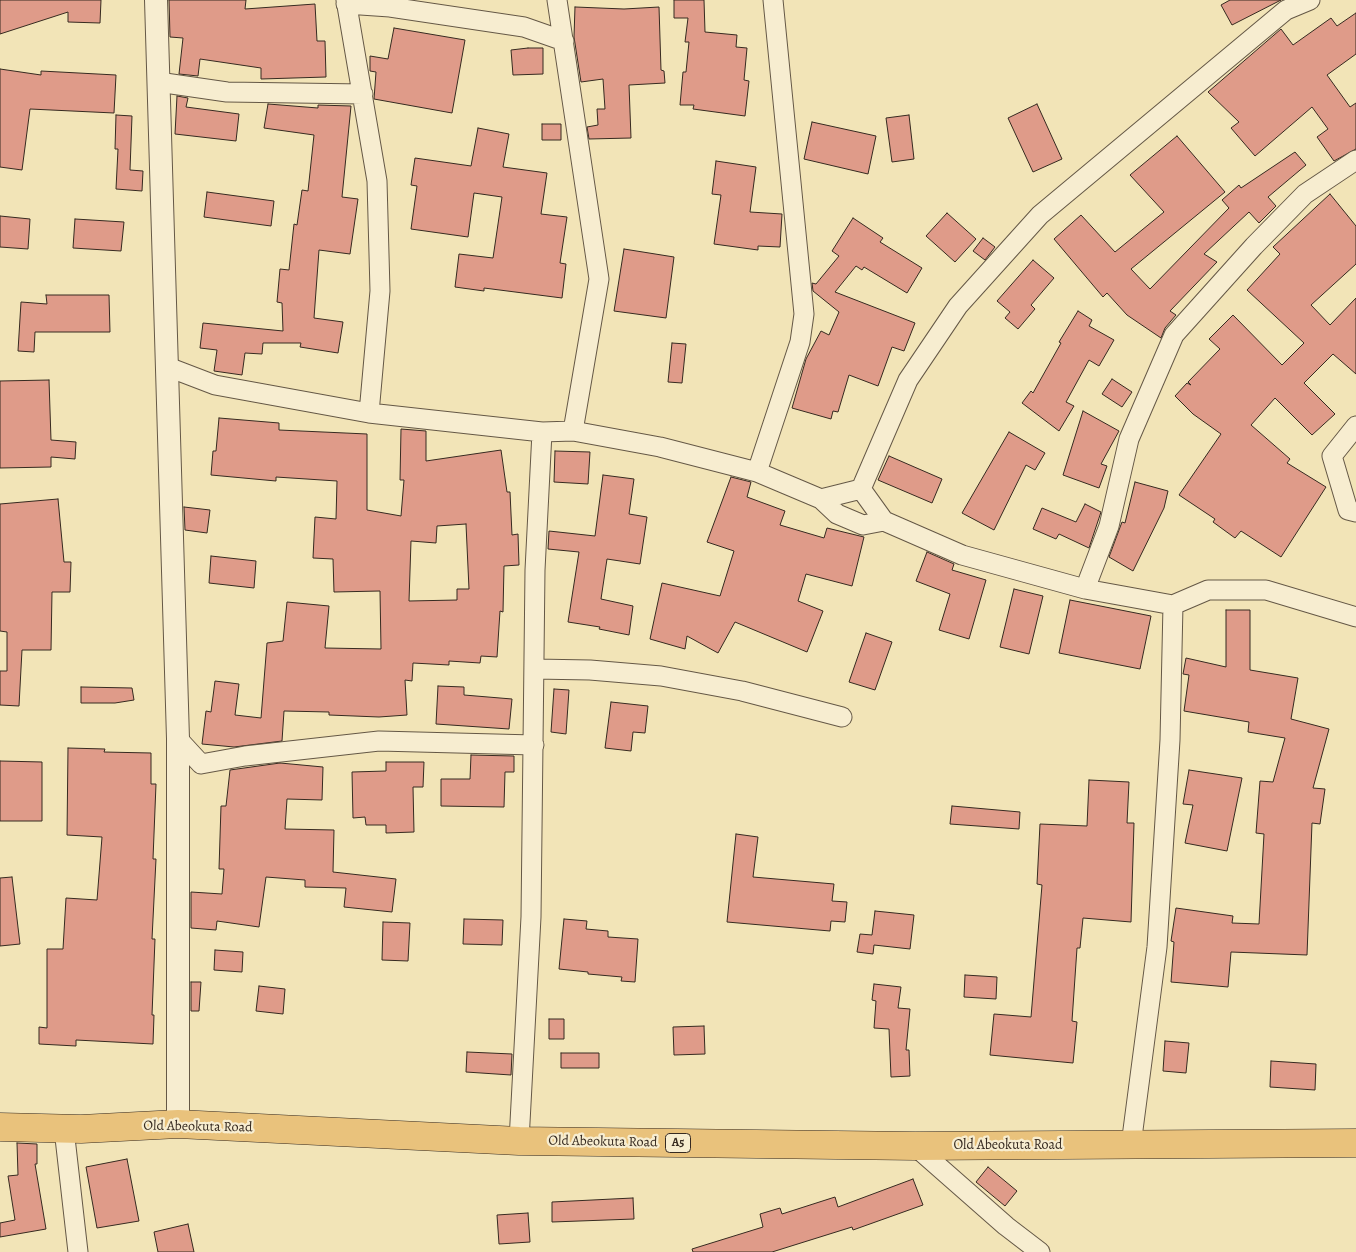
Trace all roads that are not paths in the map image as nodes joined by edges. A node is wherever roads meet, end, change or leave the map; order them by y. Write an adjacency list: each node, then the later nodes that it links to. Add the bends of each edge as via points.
1 (156, 0): 8 (street)
2 (557, 0): 7 (street)
3 (773, 0): 16 (street, via 804,314 800,342)
4 (1310, 0): 6 (street)
5 (346, 2): 7 (street, via 524,27); 9 (street)
6 (1284, 5): 17 (street, via 1040,215 958,306 908,380)
7 (564, 41): 14 (street, via 599,279)
8 (158, 82): 9 (street, via 227,92); 11 (street)
9 (363, 94): 12 (street, via 377,181 380,291)
10 (1356, 160): 21 (street, via 1305,194 1174,335 1129,439 1109,526)
11 (168, 367): 12 (street, via 215,385); 26 (street)
12 (369, 413): 15 (street)
13 (1356, 426): 19 (street, via 1332,456 1348,510)
14 (573, 431): 15 (street); 16 (street, via 660,447)
15 (542, 432): 24 (street, via 535,570)
16 (757, 472): 18 (street)
17 (861, 489): 18 (street); 20 (street)
18 (821, 499): 20 (street, via 836,514 863,525)
19 (1356, 512)
20 (884, 521): 21 (street, via 962,555)
21 (1085, 589): 22 (street)
22 (1173, 604): 23 (street, via 1208,590 1266,590); 33 (street, via 1170,740 1157,947)
23 (1356, 617)
24 (535, 670): 25 (street, via 590,670 661,676 742,690); 27 (street)
25 (842, 717)
26 (178, 740): 27 (street, via 201,764 379,741); 28 (street)
27 (534, 745): 31 (street, via 531,916)
28 (178, 1124): 30 (highway, Old Abeokuta Road / A5); 31 (highway, Old Abeokuta Road / A5)
29 (0, 1127): 30 (highway, Old Abeokuta Road / A5)
30 (64, 1129): 35 (street)
31 (519, 1141): 34 (highway, Old Abeokuta Road / A5)
32 (1356, 1143): 33 (highway, Old Abeokuta Road / A5)
33 (1131, 1145): 34 (highway, Old Abeokuta Road / A5)
34 (915, 1146): 36 (street)
35 (78, 1252)
36 (1040, 1252)

